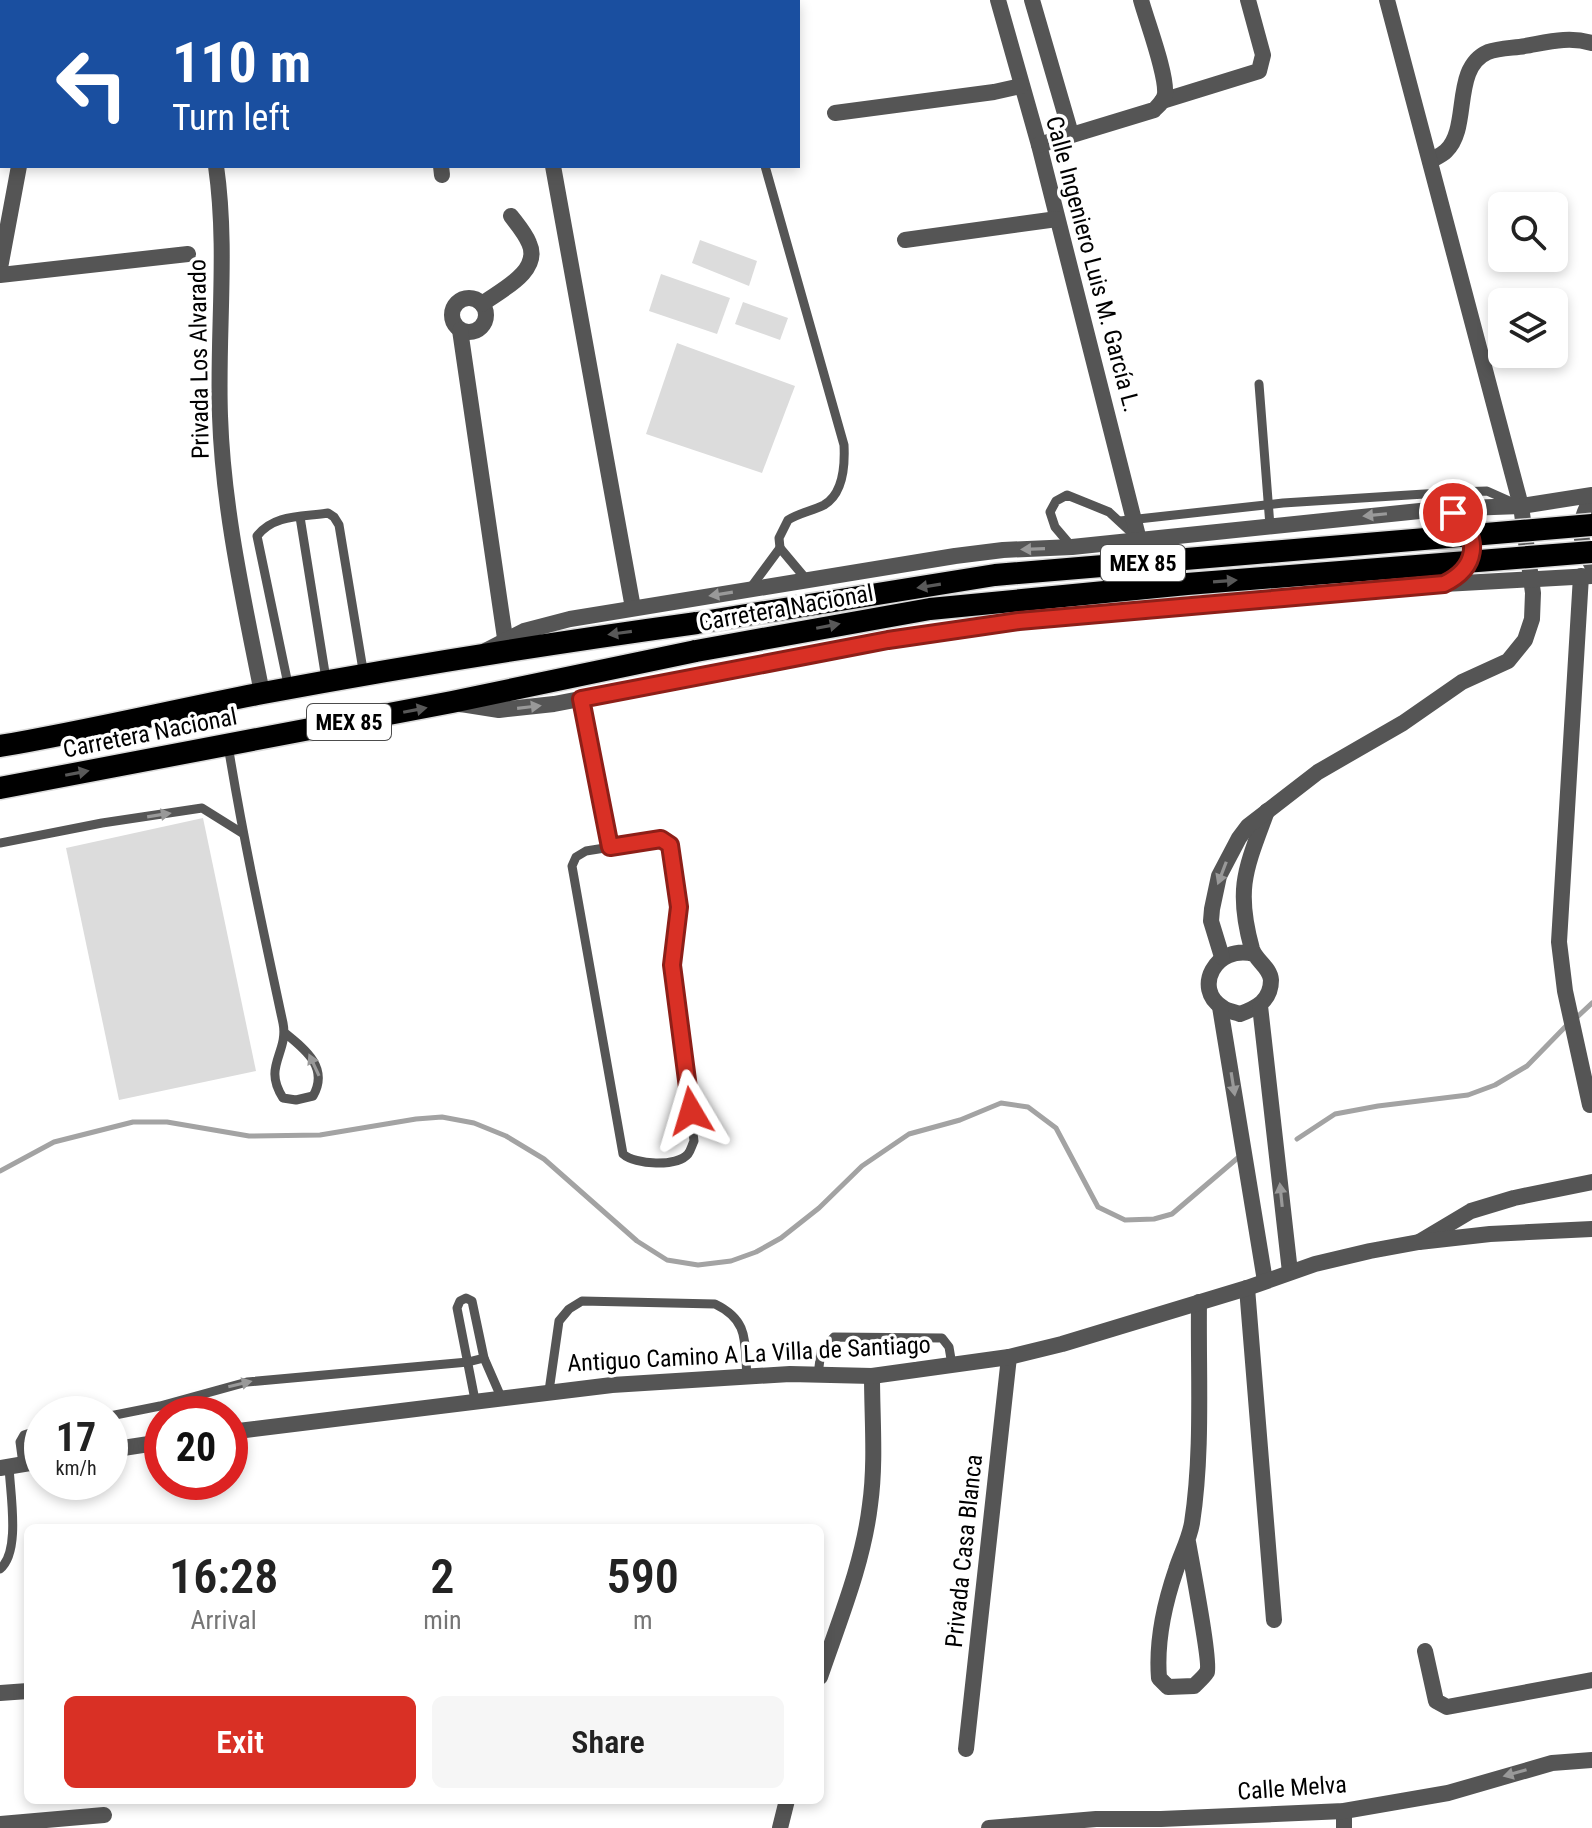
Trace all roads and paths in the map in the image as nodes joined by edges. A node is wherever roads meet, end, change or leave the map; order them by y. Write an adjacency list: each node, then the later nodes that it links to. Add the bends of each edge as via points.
1 (998, 0): 7 (street, Calle Ingeniero Luis M. García L.)
2 (1032, 0): 10 (street)
3 (1141, 0): 8 (street, via 1163,78)
4 (1248, 0): 8 (street, via 1263,55 1259,71)
5 (1387, 0): 12 (street)
6 (1592, 43): 12 (street, via 1558,40 1488,52 1473,64 1467,78 1448,150)
7 (1021, 86): 9 (street); 11 (street, Calle Ingeniero Luis M. García L.)
8 (1162, 101): 10 (street, via 1154,110)
9 (835, 113)
10 (1071, 134): 11 (street)
11 (1039, 145): 18 (street, Calle Ingeniero Luis M. García L.)
12 (1430, 161): 28 (street)
13 (19, 168): 21 (street)
14 (216, 168): 49 (street, Privada Los Alvarado, via 222,454)
15 (553, 168): 43 (street)
16 (766, 168): 36 (lane, via 844,445 836,492 822,506 788,520)
17 (511, 216): 23 (street, via 530,244 531,264)
18 (1057, 219): 19 (street); 31 (street, Calle Ingeniero Luis M. García L.)
19 (905, 240)
20 (188, 254): 22 (street)
21 (0, 268)
22 (0, 275)
23 (482, 304): 24 (street, via 486,317 480,329); 24 (street, via 464,298 453,306 452,320)
24 (460, 330): 44 (street)
25 (1259, 384): 27 (lane)
26 (1592, 497): 28 (street, MEX 85); 38 (street, MEX 85, via 1580,538)
27 (1270, 505): 28 (lane, MEX 85, via 1487,491); 31 (lane, MEX 85); 33 (lane)
28 (1521, 506): 29 (street, MEX 85); 40 (street)
29 (1439, 509): 33 (street, MEX 85, one-way to 33); 41 (street, via 1465,523 1472,552 1458,577)
30 (300, 517): 46 (lane, via 328,513 339,525); 47 (lane); 48 (lane, via 276,520 257,536)
31 (1128, 521): 34 (street, Calle Ingeniero Luis M. García L.); 35 (lane, via 1067,495 1050,512)
32 (1592, 525): 45 (highway, Carretera Nacional / MEX 85, one-way to 45, bridge, via 995,575)
33 (1270, 526): 34 (street, MEX 85)
34 (1139, 540): 35 (street, MEX 85)
35 (1072, 547): 39 (street, MEX 85, one-way to 39, via 1003,550)
36 (780, 548): 39 (lane); 42 (lane)
37 (1592, 552): 51 (highway, Carretera Nacional / MEX 85, one-way to 37, bridge, via 930,609)
38 (1588, 572): 40 (street, MEX 85); 64 (street, via 1559,942)
39 (806, 579): 42 (street, MEX 85)
40 (1531, 581): 41 (street, MEX 85); 55 (street, via 1532,619 1525,640 1508,661 1462,682 1318,772)
41 (1444, 584): 50 (street, MEX 85, via 1019,621 888,640)
42 (749, 590): 43 (street, MEX 85, one-way to 43)
43 (633, 608): 44 (street, MEX 85)
44 (505, 638): 45 (street, MEX 85)
45 (475, 657): 46 (highway, Carretera Nacional / MEX 85)
46 (364, 676): 47 (highway, Carretera Nacional / MEX 85)
47 (327, 682): 48 (highway, Carretera Nacional / MEX 85)
48 (289, 689): 49 (highway, Carretera Nacional / MEX 85)
49 (262, 693): 53 (highway, Carretera Nacional / MEX 85)
50 (581, 699): 51 (street, MEX 85, one-way to 50, via 499,710); 58 (lane)
51 (452, 702): 52 (highway, Carretera Nacional / MEX 85, one-way to 51)
52 (228, 745): 54 (highway, Carretera Nacional / MEX 85, one-way to 52); 56 (lane)
53 (0, 746)
54 (0, 788)
55 (1267, 811): 59 (street, via 1244,881 1242,905); 60 (street, one-way to 60, via 1239,838 1219,876 1211,921)
56 (242, 833): 57 (lane, one-way to 56, via 202,808); 63 (lane)
57 (0, 843)
58 (610, 847): 58 (lane, via 586,851 572,866 623,1154 640,1163 679,1160 694,1141 672,965 679,907 670,845 661,839)
59 (1254, 954): 60 (street, via 1232,952); 61 (street, via 1271,979)
60 (1222, 957): 62 (street, via 1210,982)
61 (1260, 1006): 62 (street, via 1240,1014); 68 (street, one-way to 61)
62 (1220, 1007): 69 (street, one-way to 69)
63 (285, 1033): 63 (lane, one-way to 63, via 273,1068 274,1085 283,1098 313,1096 320,1073 306,1050)
64 (1590, 1105)
65 (1592, 1182): 67 (street, via 1471,1211)
66 (1592, 1229): 67 (street, Antiguo Camino A La Villa de Santiago)
67 (1419, 1242): 68 (street, Antiguo Camino A La Villa de Santiago)
68 (1290, 1272): 69 (street, Antiguo Camino A La Villa de Santiago)
69 (1265, 1281): 70 (street, Antiguo Camino A La Villa de Santiago)
70 (1247, 1288): 71 (street, Antiguo Camino A La Villa de Santiago); 90 (street)
71 (1199, 1302): 72 (street, Antiguo Camino A La Villa de Santiago); 88 (street, via 1197,1458)
72 (1009, 1357): 75 (street, Antiguo Camino A La Villa de Santiago); 96 (street, Privada Casa Blanca)
73 (484, 1358): 74 (lane); 74 (lane, via 472,1301 466,1298 457,1308); 80 (lane)
74 (468, 1362): 81 (lane); 82 (lane, one-way to 74, via 247,1382)
75 (952, 1365): 76 (lane, via 942,1338 834,1337 821,1351); 78 (street, Antiguo Camino A La Villa de Santiago)
76 (818, 1375): 77 (street, Antiguo Camino A La Villa de Santiago); 78 (street, Antiguo Camino A La Villa de Santiago)
77 (747, 1376): 79 (street, Antiguo Camino A La Villa de Santiago); 79 (lane, via 741,1323 715,1304 582,1301 559,1321)
78 (872, 1376): 92 (street, via 866,1534)
79 (549, 1391): 80 (street, Antiguo Camino A La Villa de Santiago)
80 (501, 1397): 81 (street, Antiguo Camino A La Villa de Santiago)
81 (475, 1400): 83 (street, Antiguo Camino A La Villa de Santiago)
82 (128, 1412)
83 (248, 1430)
84 (24, 1435): 85 (lane)
85 (11, 1466): 86 (lane)
86 (11, 1522): 87 (lane); 89 (lane, via 13,1550)
87 (0, 1524)
88 (1188, 1542): 88 (street, via 1162,1623 1159,1678 1168,1687 1194,1686 1207,1671 1209,1659)
89 (0, 1569)
90 (1274, 1620)
91 (1425, 1651): 93 (street, via 1440,1706)
92 (824, 1665)
93 (1592, 1680)
94 (24, 1691): 95 (street)
95 (0, 1693)
96 (966, 1749)
97 (1592, 1760): 99 (street, Calle Melva, one-way to 99, via 1552,1763 1448,1793)
98 (786, 1804): 102 (street)
99 (1344, 1811): 103 (street, Calle Melva); 104 (street)
100 (104, 1815): 101 (street)
101 (0, 1824)
102 (780, 1828)
103 (989, 1828)
104 (1344, 1828)

